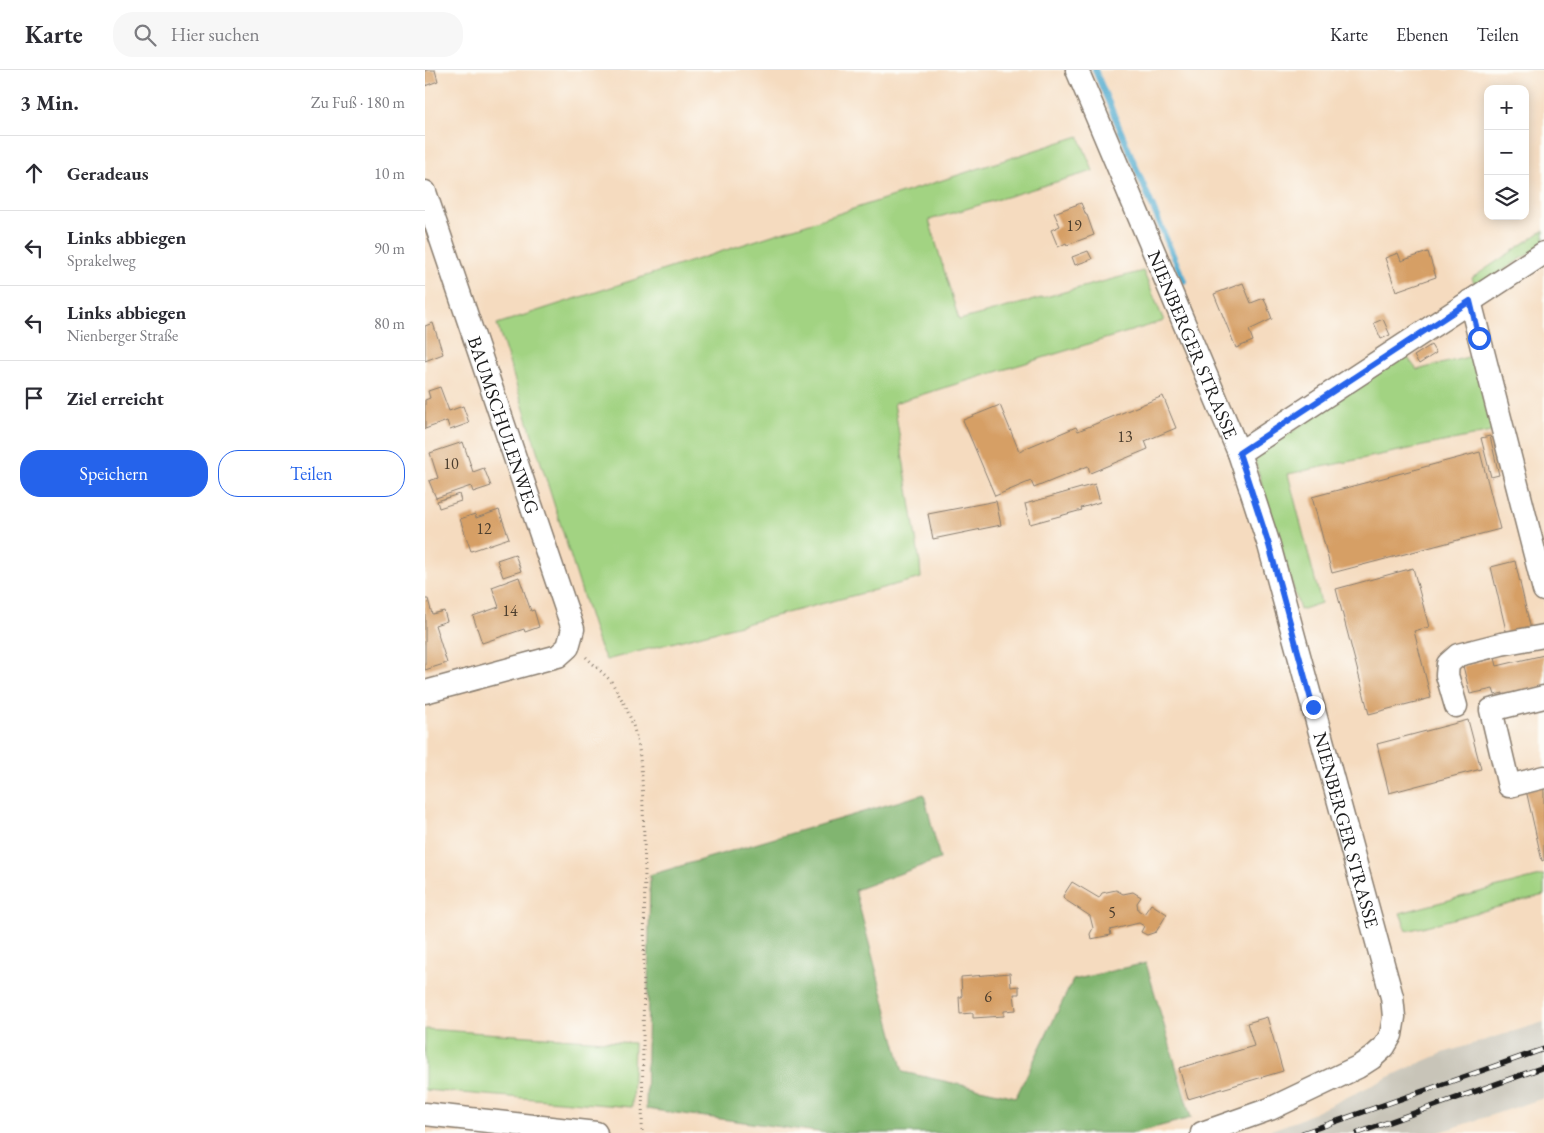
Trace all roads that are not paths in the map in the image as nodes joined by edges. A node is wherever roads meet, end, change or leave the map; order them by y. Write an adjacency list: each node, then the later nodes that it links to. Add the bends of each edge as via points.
1 (1077, 70): 5 (street, NIENBERGER STRASSE)
2 (425, 192): 8 (street, BAUMSCHULENWEG, via 573,628 563,651)
3 (1544, 253): 4 (street)
4 (1470, 301): 5 (street); 6 (street)
5 (1239, 453): 14 (street, NIENBERGER STRASSE, via 1269,545 1389,988 1394,1017 1391,1035 1384,1047 1358,1067 1269,1109)
6 (1544, 590)
7 (1544, 636): 10 (street, via 1457,655 1448,664 1447,675)
8 (425, 692)
9 (1544, 697): 11 (street, via 1491,710 1509,786)
10 (1456, 706)
11 (1544, 777)
12 (425, 1114): 13 (street)
13 (596, 1133)
14 (1202, 1133)

